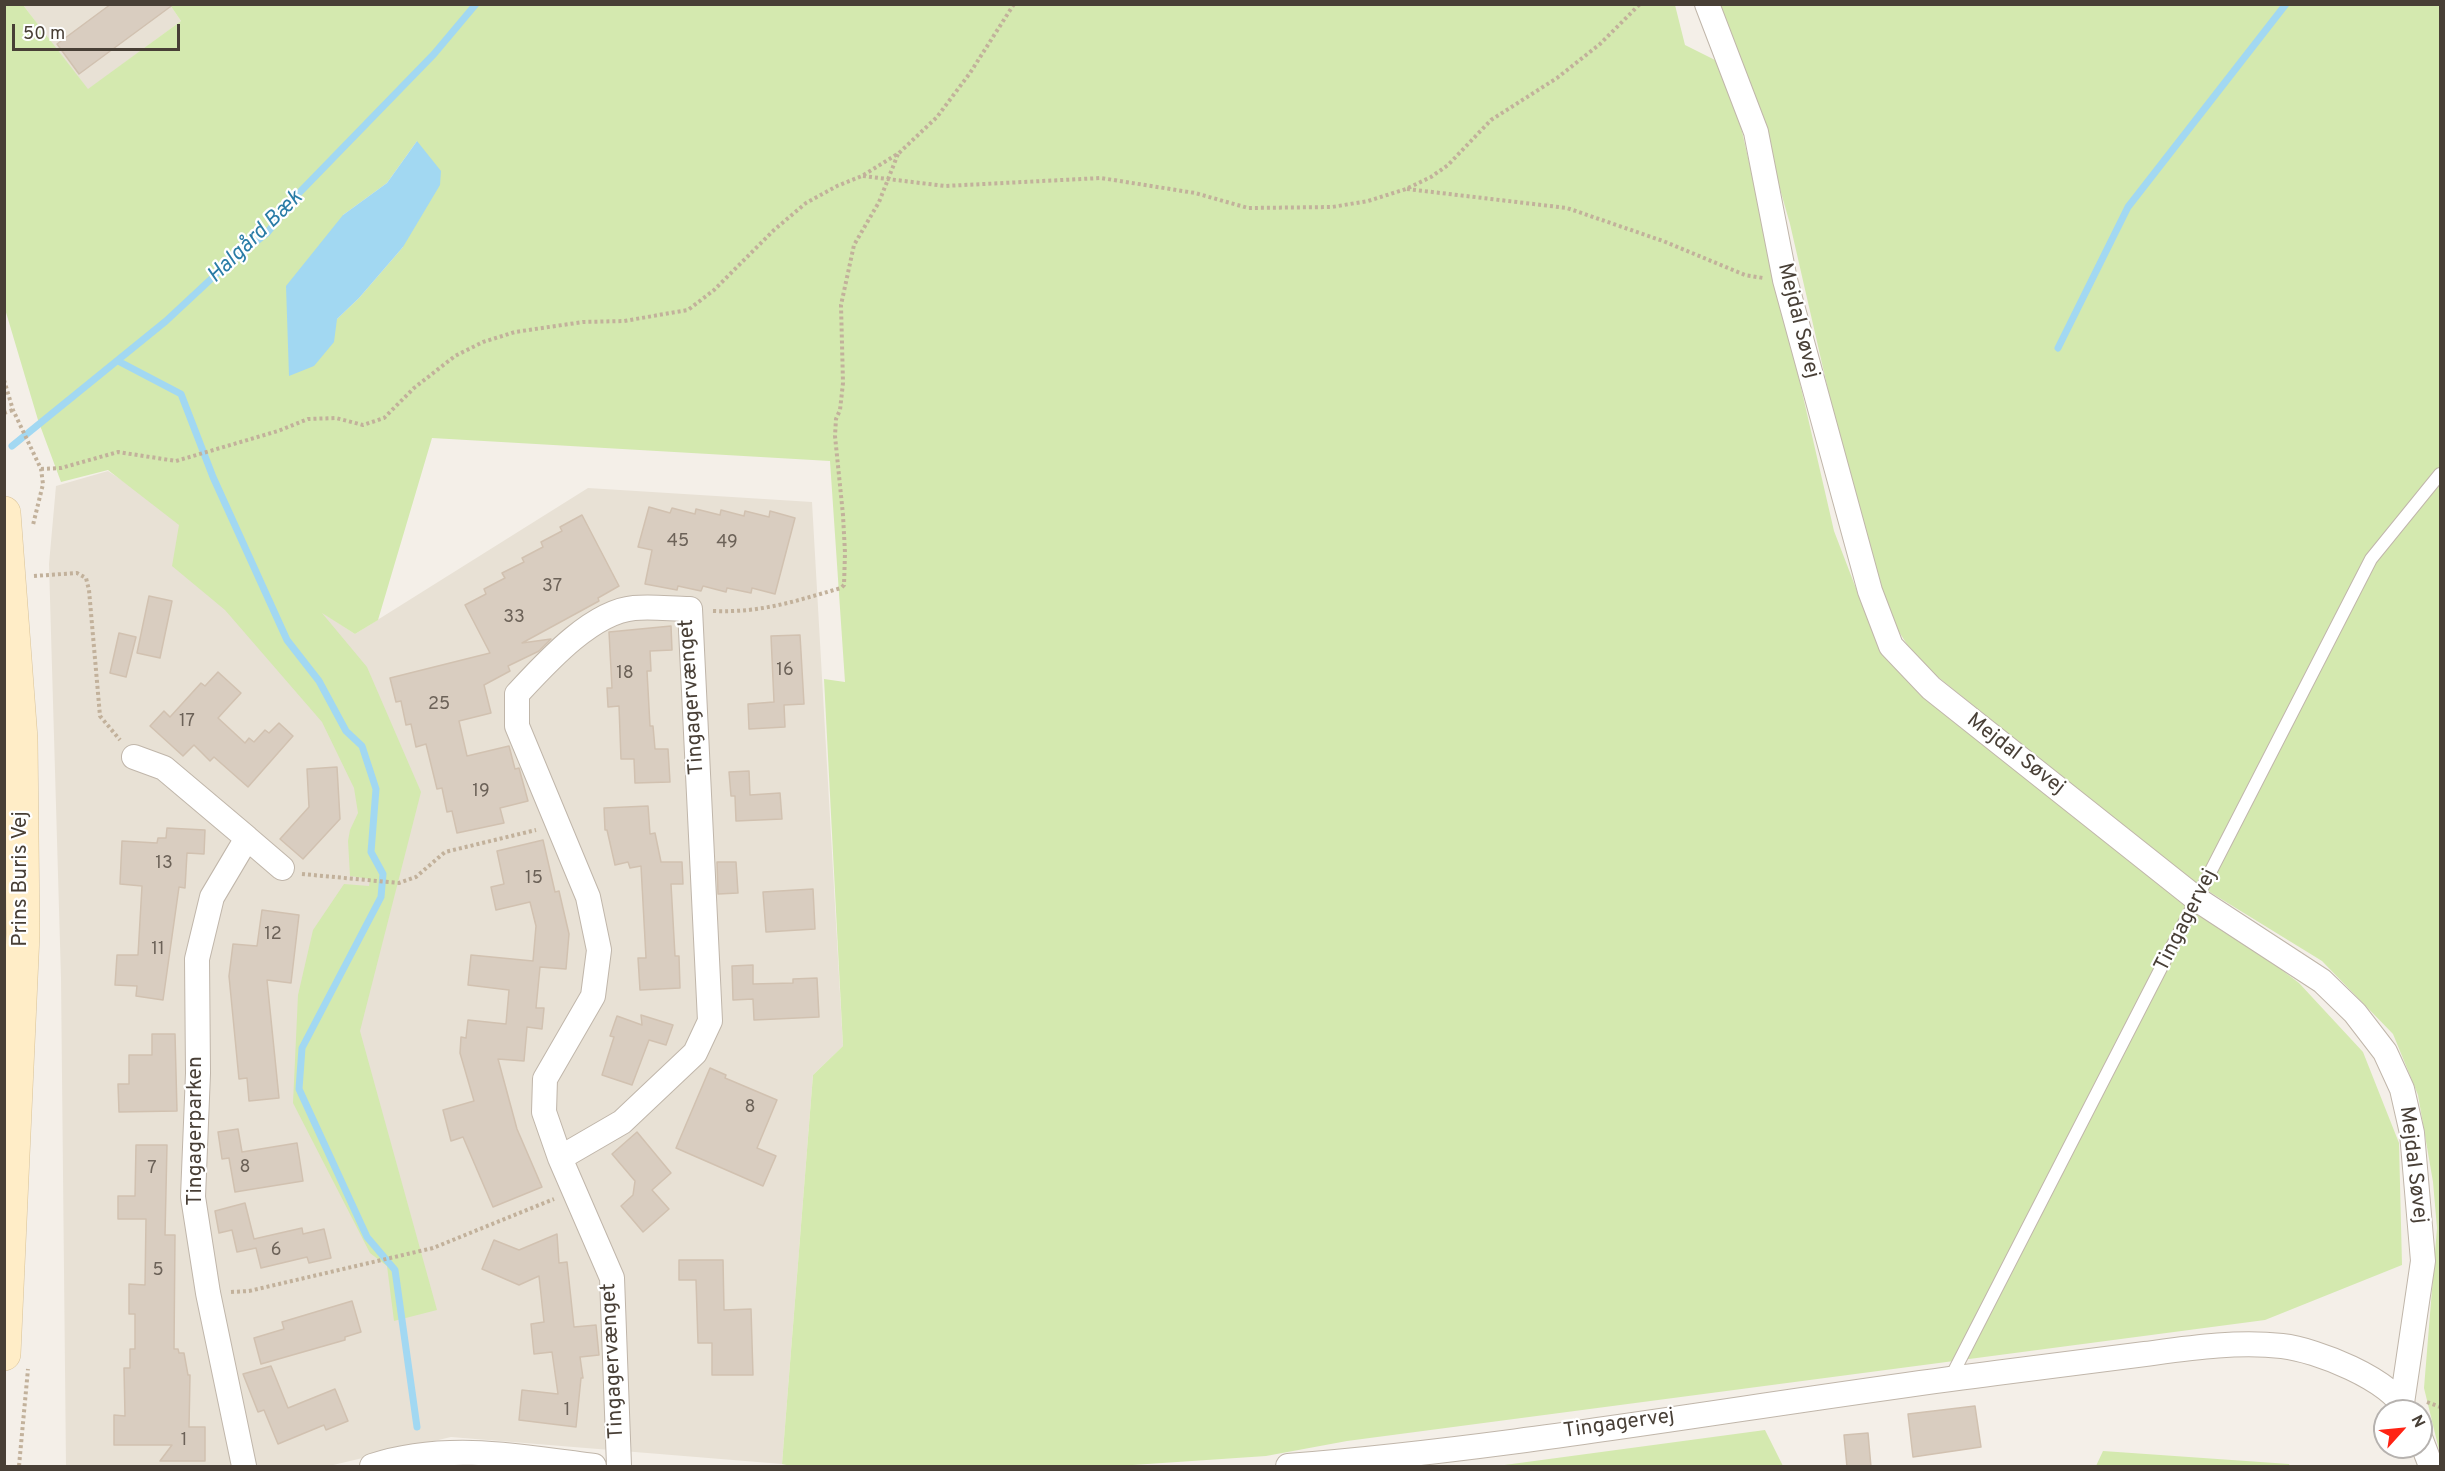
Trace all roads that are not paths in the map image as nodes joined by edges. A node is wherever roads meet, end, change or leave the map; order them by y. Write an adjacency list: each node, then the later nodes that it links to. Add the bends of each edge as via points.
1 (1707, 4): 7 (street, Mejdal Søvej, via 1756,132 1785,280 1870,591 1891,646 1931,688)
2 (2440, 474): 7 (lane, Tingagervej, via 2371,560)
3 (4, 513): 9 (street, Prins Buris Vej, via 21,740 23,934)
4 (134, 757): 5 (street, via 164,768)
5 (247, 838): 6 (street); 14 (street, Tingagerparken, via 212,897 197,959 193,1197 208,1293)
6 (282, 868)
7 (2198, 900): 10 (lane, Tingagervej); 12 (street, Mejdal Søvej, via 2322,981 2355,1013 2385,1052 2402,1089 2412,1133 2423,1261)
8 (560, 1158): 8 (street, Tingagervænget, via 544,1112 545,1079 593,996 599,950 588,897 517,726 517,694 565,644 605,618 633,608 690,609 710,1021 695,1053 622,1122); 17 (street, Tingagervænget, via 612,1278)
9 (4, 1354)
10 (1950, 1379): 11 (street, Tingagervej, via 2227,1344 2283,1346 2322,1355 2361,1372); 13 (street, Tingagervej)
11 (2394, 1399)
12 (2405, 1399)
13 (1388, 1462): 18 (street, Tingagervej)
14 (244, 1467)
15 (372, 1467): 16 (street, via 435,1453 491,1452)
16 (594, 1467)
17 (619, 1467)
18 (1288, 1467)

